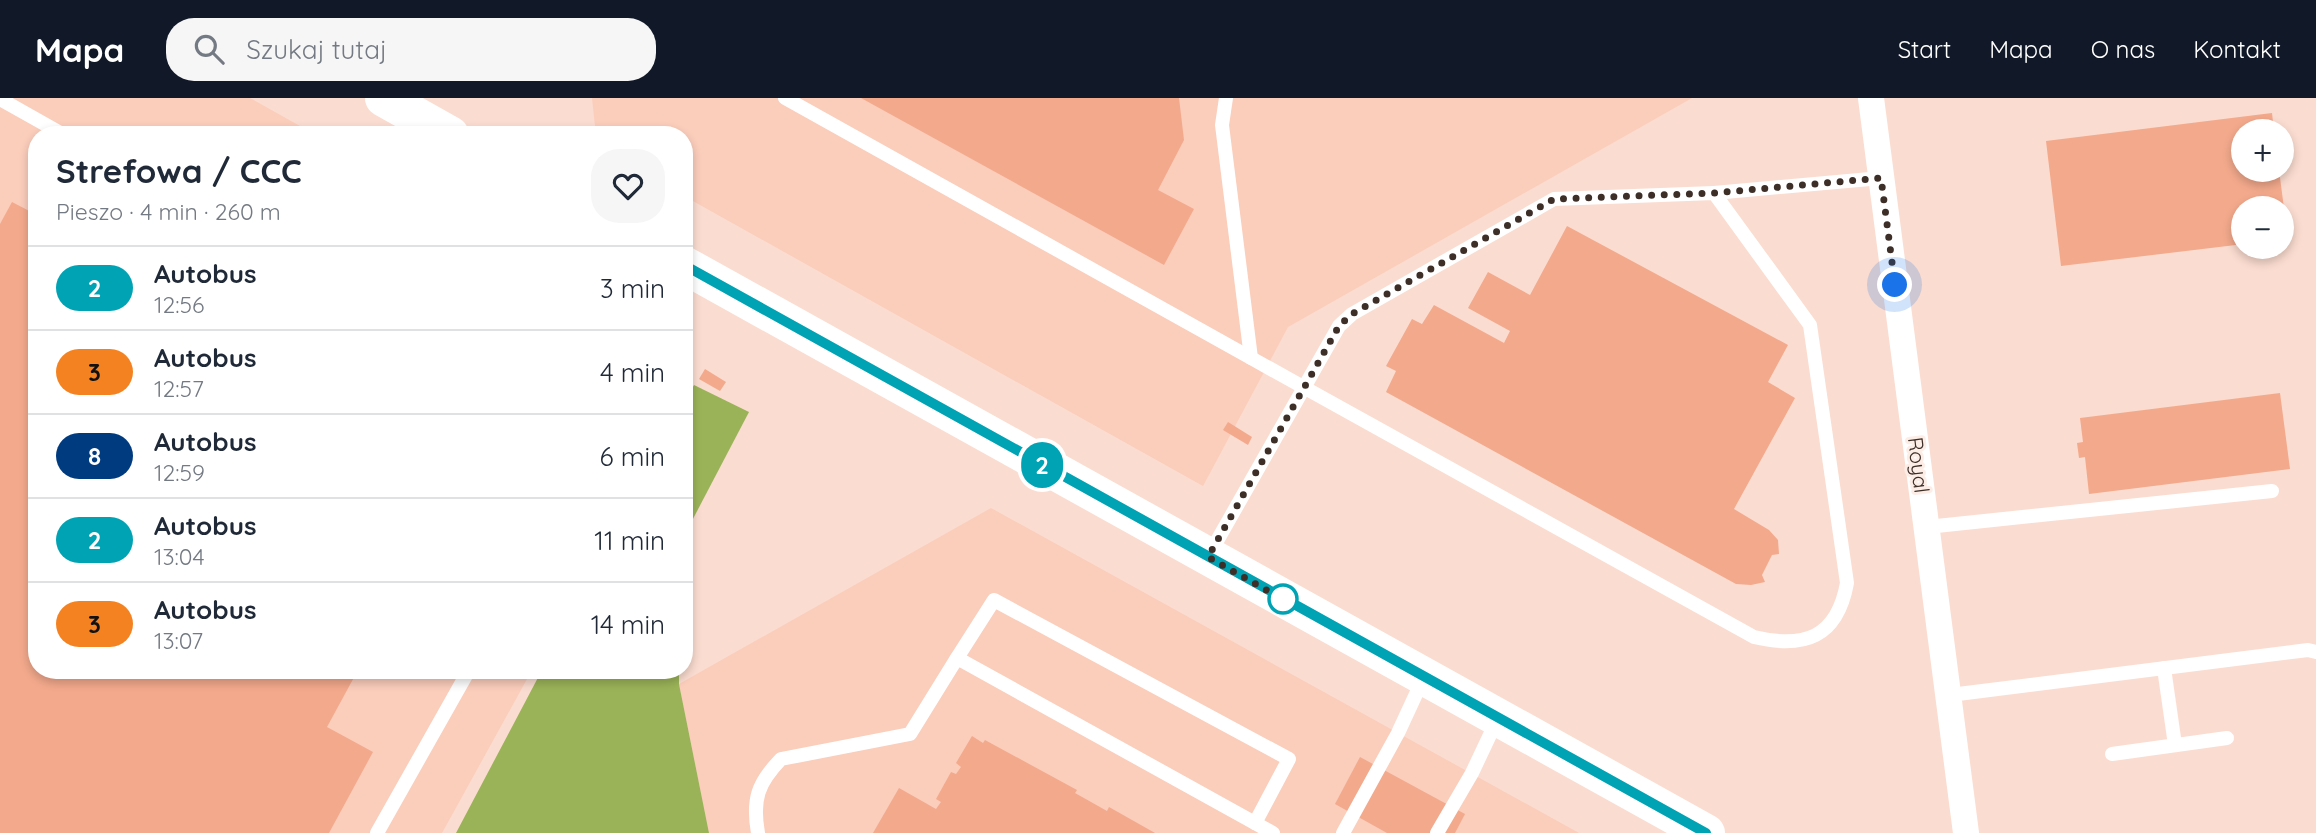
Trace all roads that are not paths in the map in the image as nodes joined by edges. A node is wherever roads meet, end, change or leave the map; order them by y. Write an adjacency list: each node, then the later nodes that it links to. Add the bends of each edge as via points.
1 (384, 98): 7 (street)
2 (785, 98): 11 (lane)
3 (1226, 98): 11 (lane, via 1222,125)
4 (1871, 98): 8 (street, Royal)
5 (10, 101): 6 (lane)
6 (50, 126)
7 (434, 126)
8 (1881, 178): 9 (lane); 14 (street, Royal)
9 (1714, 193): 12 (lane, via 1554,199 1352,314 1339,326); 12 (lane, via 1810,325 1847,583 1832,623 1812,637 1779,643 1754,637)
10 (693, 270): 15 (street)
11 (1251, 358): 12 (lane)
12 (1305, 388): 15 (lane)
13 (2272, 491): 14 (lane)
14 (1927, 527): 21 (street, Royal)
15 (1208, 557): 19 (street)
16 (2316, 652): 18 (lane)
17 (957, 658): 26 (lane); 26 (lane, via 994,600 1289,759); 28 (lane, via 910,734 781,759 758,791 754,813)
18 (2164, 668): 21 (lane); 24 (lane)
19 (1423, 677): 22 (street); 30 (lane)
20 (463, 679): 27 (lane)
21 (1950, 695): 33 (street, Royal)
22 (1498, 718): 31 (lane); 32 (street)
23 (2227, 738): 24 (lane)
24 (2175, 746): 25 (lane)
25 (2112, 754)
26 (1255, 823): 29 (lane)
27 (377, 833)
28 (758, 833)
29 (1273, 833)
30 (1343, 833)
31 (1437, 833)
32 (1706, 833)
33 (1966, 833)

